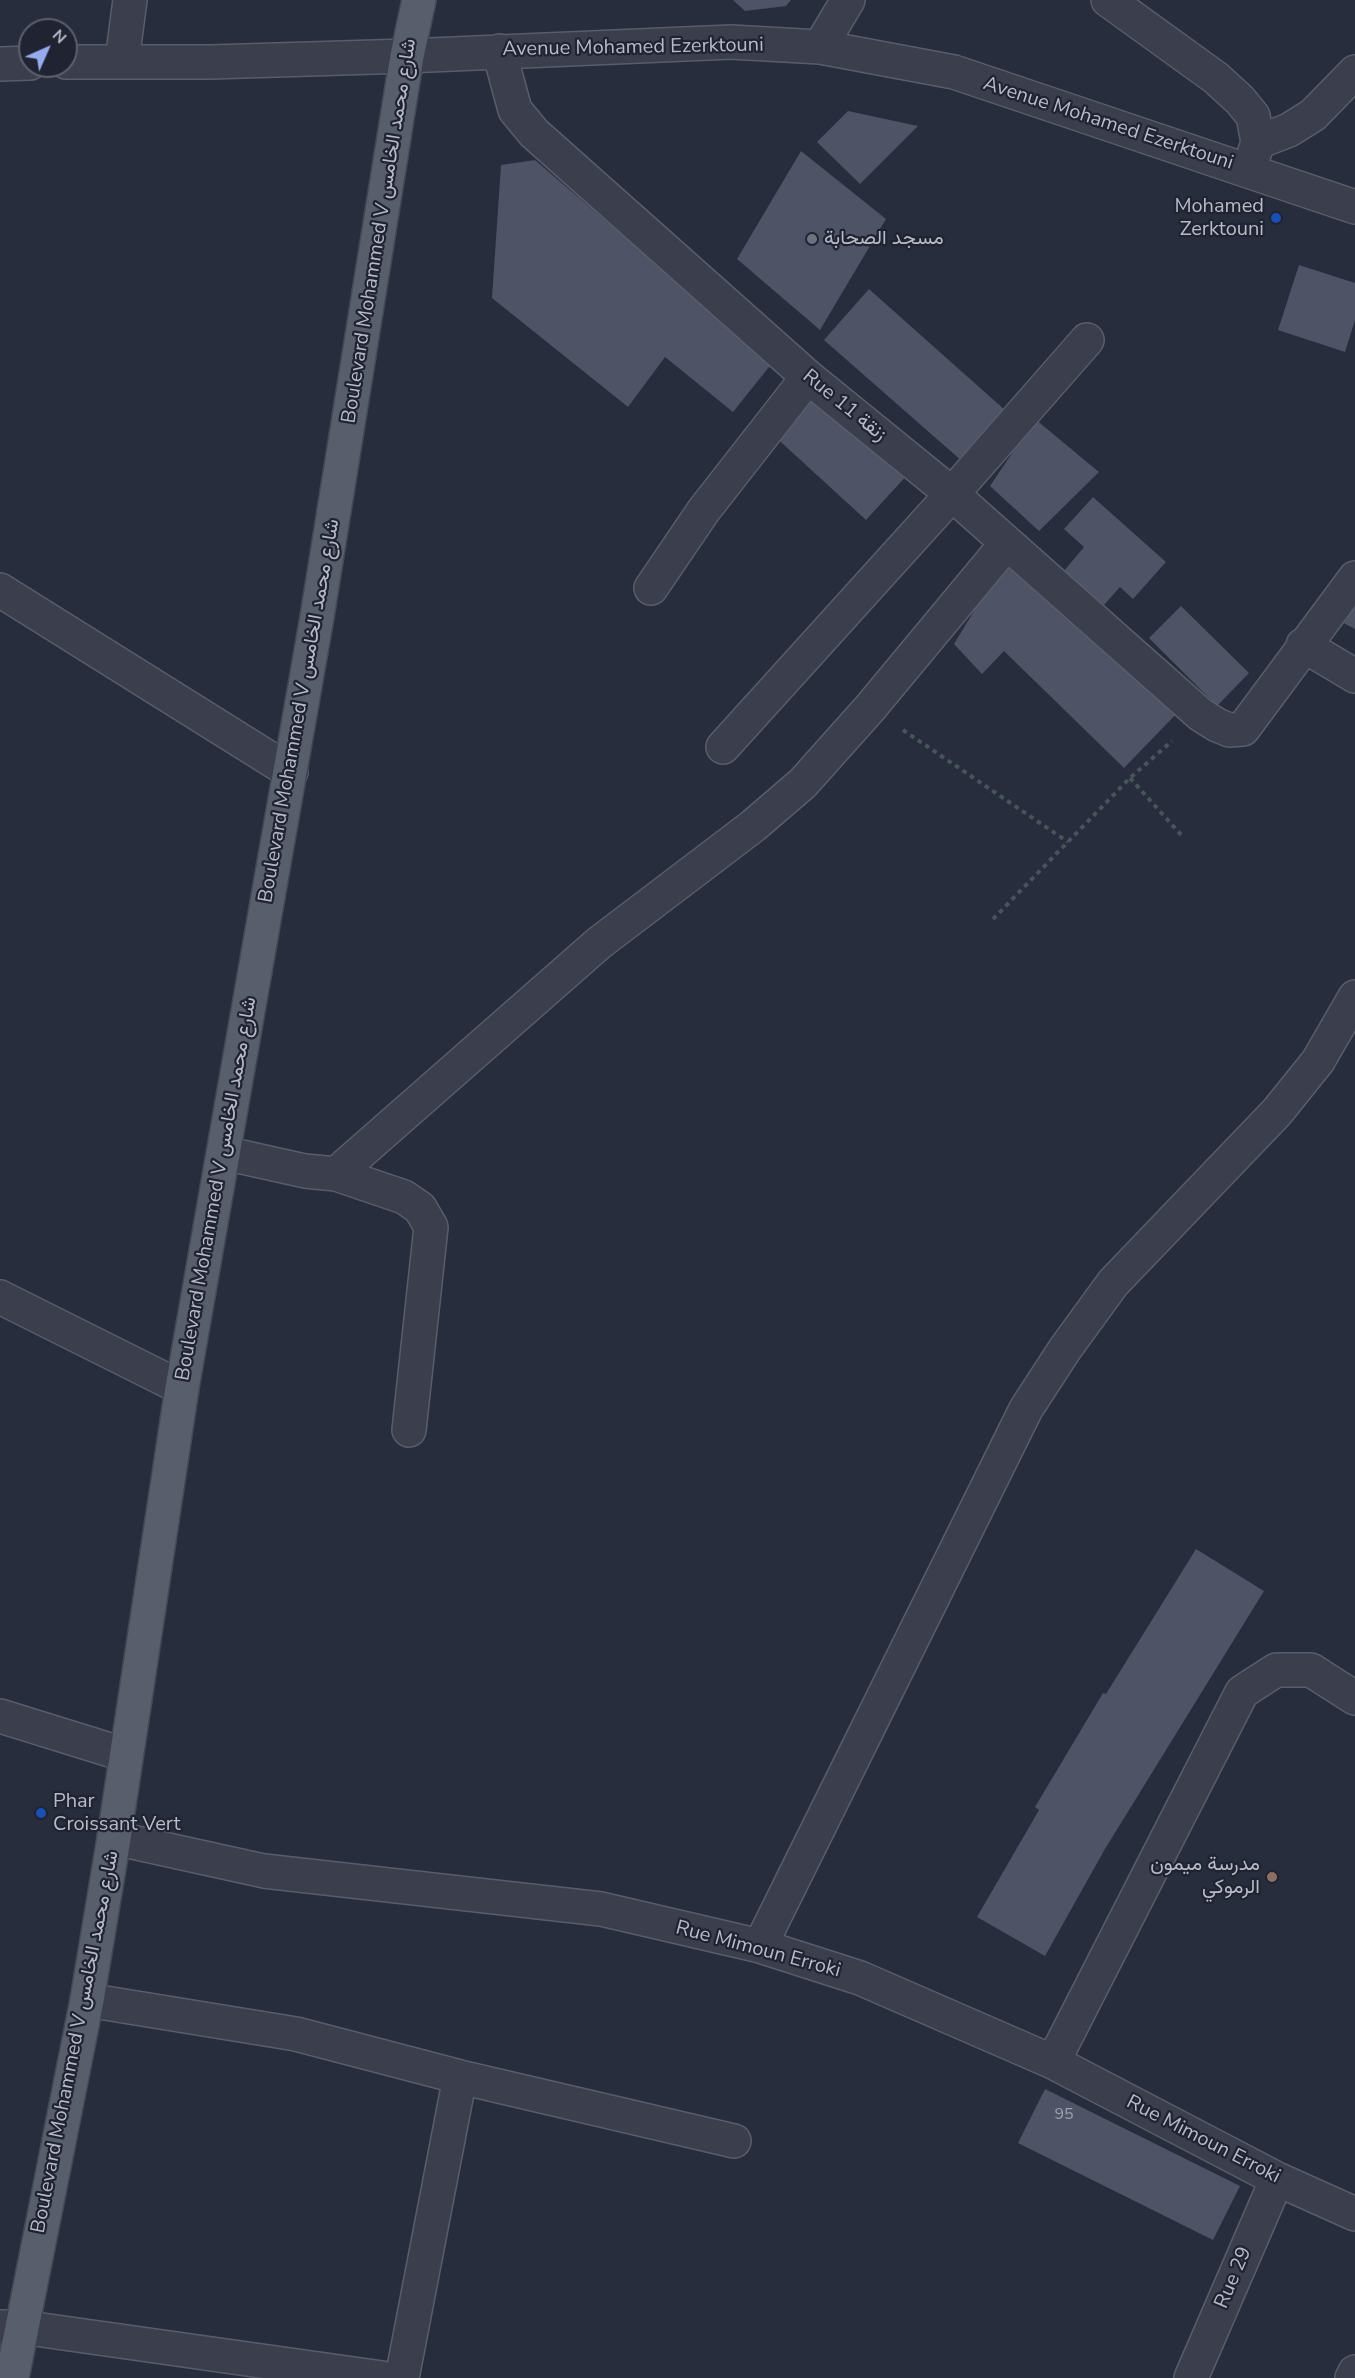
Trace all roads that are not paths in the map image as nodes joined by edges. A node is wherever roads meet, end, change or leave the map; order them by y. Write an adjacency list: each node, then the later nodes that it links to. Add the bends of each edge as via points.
1 (130, 0): 8 (street)
2 (419, 0): 7 (main road, Boulevard Mohammed V شارع محمد الخامس)
3 (848, 0): 5 (street)
4 (1108, 0): 13 (street, via 1216,78 1240,100 1253,116)
5 (820, 47): 6 (street, Avenue Mohamed Ezerktouni, via 731,42); 13 (street, Avenue Mohamed Ezerktouni, via 954,72)
6 (499, 51): 7 (street, Avenue Mohamed Ezerktouni); 16 (street, Rue 11 زنقة, via 515,110 534,133)
7 (408, 56): 8 (street, Avenue Mohamed Ezerktouni, via 211,62); 25 (main road, Boulevard Mohammed V شارع محمد الخامس)
8 (122, 60): 9 (street, Avenue Mohamed Ezerktouni)
9 (78, 62)
10 (18, 63): 11 (street)
11 (0, 64)
12 (1355, 72): 13 (street, via 1313,115)
13 (1254, 156): 14 (street, Avenue Mohamed Ezerktouni)
14 (1355, 207)
15 (1087, 340): 17 (street)
16 (808, 378): 17 (street, Rue 11 زنقة); 20 (street, via 704,510)
17 (952, 494): 18 (street, Rue 11 زنقة); 24 (street)
18 (1007, 543): 22 (street, Rue 11 زنقة, via 1215,722 1243,729); 28 (street, via 803,783 599,943)
19 (1355, 578): 22 (street)
20 (651, 588)
21 (0, 590): 25 (street)
22 (1303, 645): 23 (street)
23 (1355, 676)
24 (723, 747)
25 (291, 772): 27 (main road, Boulevard Mohammed V شارع محمد الخامس)
26 (1355, 997): 36 (street, via 1318,1061 1277,1112 1113,1283 1026,1409)
27 (224, 1153): 28 (street); 30 (main road, Boulevard Mohammed V شارع محمد الخامس)
28 (336, 1174): 31 (street, via 404,1197 420,1208 431,1227)
29 (0, 1297): 30 (street)
30 (182, 1388): 34 (main road, Boulevard Mohammed V شارع محمد الخامس)
31 (409, 1430)
32 (1355, 1698): 38 (street, via 1311,1670 1276,1670 1242,1692)
33 (0, 1716): 34 (street)
34 (126, 1755): 35 (main road, Boulevard Mohammed V شارع محمد الخامس)
35 (114, 1838): 36 (street, Rue Mimoun Erroki, via 264,1871 601,1909); 37 (main road, Boulevard Mohammed V شارع محمد الخامس)
36 (760, 1946): 38 (street, Rue Mimoun Erroki, via 860,1978)
37 (87, 2000): 39 (street, via 296,2034); 43 (main road, Boulevard Mohammed V شارع محمد الخامس)
38 (1053, 2062): 41 (street, Rue Mimoun Erroki)
39 (460, 2077): 40 (street); 48 (street)
40 (734, 2141)
41 (1277, 2179): 42 (street, Rue Mimoun Erroki); 49 (street, Rue 29)
42 (1355, 2214)
43 (11, 2327): 45 (street); 46 (main road, Boulevard Mohammed V شارع محمد الخامس)
44 (1355, 2372): 50 (street)
45 (340, 2375): 47 (street)
46 (12, 2378)
47 (382, 2378)
48 (402, 2378)
49 (1191, 2378)
50 (1352, 2378)

